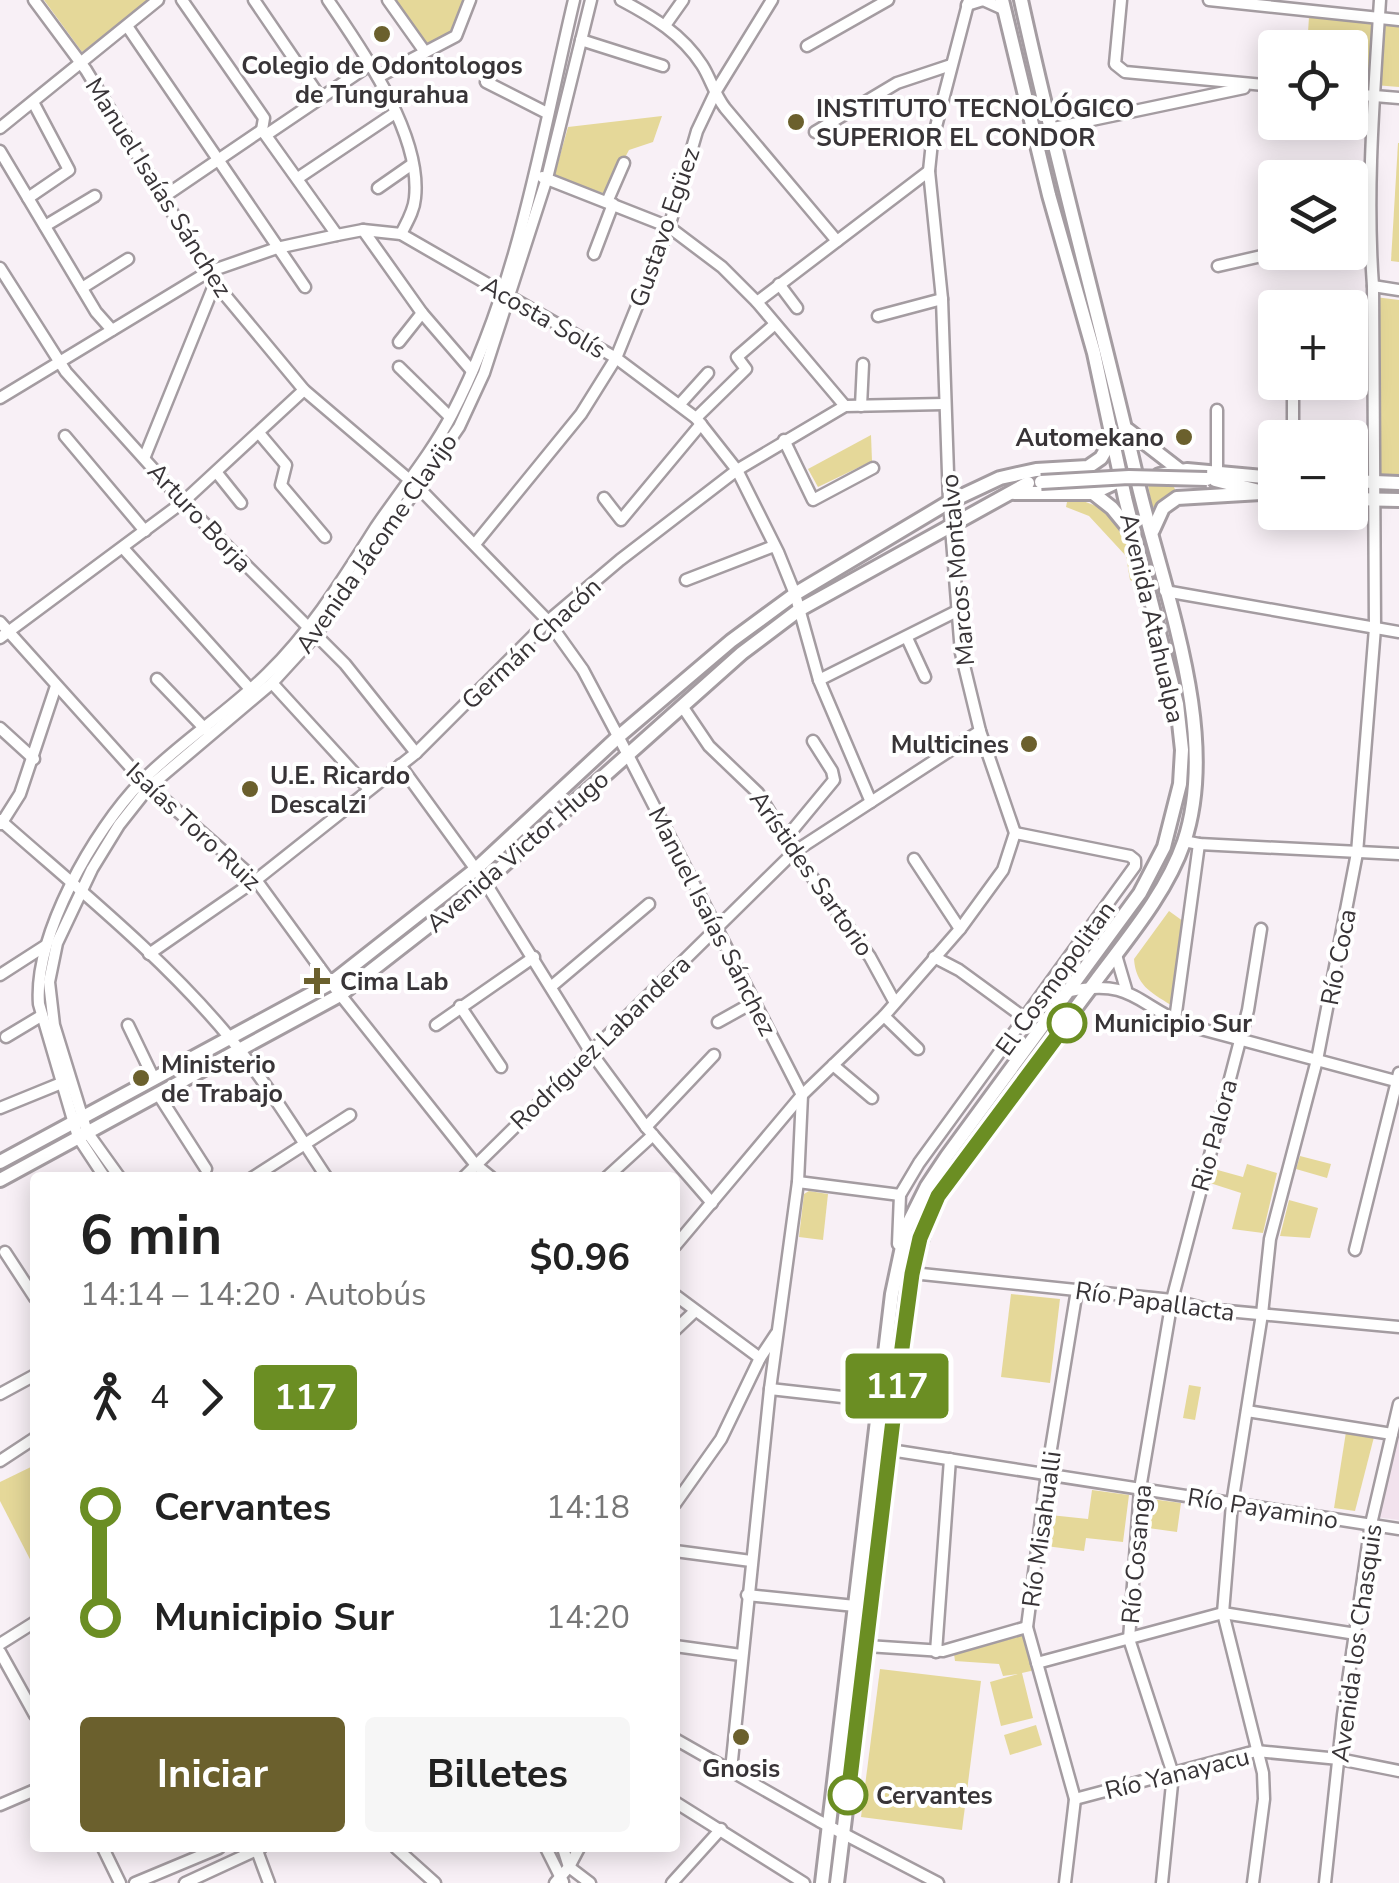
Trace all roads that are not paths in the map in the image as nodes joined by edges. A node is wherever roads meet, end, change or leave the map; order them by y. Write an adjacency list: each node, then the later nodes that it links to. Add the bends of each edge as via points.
1 (34, 0): 27 (street, Manuel Isaías Sánchez)
2 (158, 0): 23 (street)
3 (182, 0): 44 (street, via 264,118)
4 (254, 0): 35 (street)
5 (328, 0): 28 (street)
6 (388, 0): 26 (street)
7 (470, 0): 26 (street, via 456,36)
8 (574, 0): 41 (street, Avenida Jácome Clavijo)
9 (591, 0): 24 (street, Avenida Jácome Clavijo)
10 (621, 0): 22 (street)
11 (682, 0): 22 (street)
12 (772, 0): 34 (street, Gustavo Egüez)
13 (888, 0): 25 (street)
14 (1021, 0): 43 (main road, Avenida Atahualpa)
15 (1122, 0): 33 (street, via 1115,64 1125,72)
16 (1209, 0): 20 (street)
17 (1380, 0): 20 (street, Río Coca)
18 (968, 3): 19 (street, Marcos Montalvo); 29 (street, Marcos Montalvo)
19 (1002, 4): 105 (main road, Avenida Atahualpa)
20 (1378, 18): 21 (street); 37 (street, Río Coca)
21 (1399, 20)
22 (666, 24): 34 (street, via 703,66)
23 (127, 26): 27 (street); 47 (street)
24 (581, 40): 30 (street); 51 (street, Avenida Jácome Clavijo)
25 (807, 46)
26 (425, 52): 31 (street)
27 (81, 63): 39 (street); 56 (street, Manuel Isaías Sánchez)
28 (371, 64): 31 (street); 35 (street)
29 (951, 64): 45 (street, via 898,83); 50 (street, Marcos Montalvo)
30 (663, 66)
31 (378, 77): 40 (street)
32 (486, 82): 41 (street)
33 (1257, 85): 43 (street)
34 (714, 94): 59 (street, Gustavo Egüez); 64 (street)
35 (320, 96): 44 (street)
36 (1368, 96): 37 (street)
37 (1372, 96): 38 (street); 61 (street, Río Coca)
38 (1399, 98)
39 (32, 102): 42 (street); 55 (street, via 69,170)
40 (396, 112): 49 (street); 52 (street)
41 (547, 113): 51 (street, Avenida Jácome Clavijo)
42 (0, 128)
43 (1049, 129): 102 (main road, Avenida Atahualpa)
44 (264, 132): 47 (street); 52 (street)
45 (814, 132)
46 (0, 151): 55 (street)
47 (219, 159): 56 (street); 65 (street)
48 (624, 162): 57 (street)
49 (412, 164): 53 (street); 62 (street, via 415,202)
50 (930, 171): 64 (street); 79 (street, Marcos Montalvo)
51 (542, 177): 57 (street); 78 (street, Avenida Jácome Clavijo)
52 (298, 178): 63 (street)
53 (378, 188)
54 (95, 196): 58 (street)
55 (28, 198): 58 (street)
56 (162, 198): 71 (street, Manuel Isaías Sánchez)
57 (610, 203): 59 (street); 66 (street)
58 (45, 226): 76 (street)
59 (669, 227): 80 (street); 87 (street, Gustavo Egüez)
60 (363, 230): 62 (street, Acosta Solís); 63 (street, Acosta Solís); 82 (street)
61 (1369, 231): 74 (street, Río Coca)
62 (400, 234): 78 (street, Acosta Solís)
63 (337, 235): 65 (street, Acosta Solís)
64 (837, 241): 73 (street)
65 (277, 248): 71 (street, Acosta Solís); 75 (street)
66 (594, 254)
67 (1258, 257): 69 (street)
68 (128, 259): 76 (street)
69 (1218, 266)
70 (0, 268): 88 (street, Arturo Borja)
71 (208, 272): 72 (street, Manuel Isaías Sánchez); 85 (street, Acosta Solís)
72 (215, 284): 93 (street, Manuel Isaías Sánchez); 107 (street)
73 (779, 284): 80 (street); 81 (street)
74 (1373, 286): 77 (street); 121 (street, Río Coca)
75 (306, 287)
76 (82, 288): 85 (street)
77 (1399, 290)
78 (504, 294): 87 (street, Acosta Solís); 91 (street, Avenida Jácome Clavijo); 125 (street, Avenida Jácome Clavijo, via 484,374)
79 (942, 299): 83 (street); 96 (street, Marcos Montalvo)
80 (757, 302): 84 (street)
81 (798, 308)
82 (422, 314): 86 (street); 91 (street)
83 (878, 316)
84 (775, 324): 97 (street); 101 (street, via 737,356 746,370)
85 (112, 330): 88 (street, Acosta Solís)
86 (400, 342)
87 (616, 358): 95 (street, Acosta Solís); 145 (street, Gustavo Egüez, via 581,414)
88 (59, 362): 94 (street, Acosta Solís); 107 (street, Arturo Borja)
89 (863, 364): 98 (street)
90 (399, 366): 100 (street)
91 (472, 371): 100 (street, Avenida Jácome Clavijo)
92 (708, 374): 95 (street)
93 (304, 390): 103 (street); 116 (street, Manuel Isaías Sánchez)
94 (1, 396)
95 (680, 404): 101 (street, Acosta Solís)
96 (944, 404): 98 (street, Germán Chacón); 138 (street, Marcos Montalvo)
97 (845, 406): 98 (street, Germán Chacón); 106 (street, Germán Chacón)
98 (861, 406)
99 (1217, 410): 114 (street)
100 (450, 417): 116 (street, Avenida Jácome Clavijo)
101 (699, 421): 111 (street, Acosta Solís); 132 (street, via 621,520)
102 (1128, 430): 110 (main road, Avenida Atahualpa); 112 (main road)
103 (260, 434): 113 (street); 143 (street, via 286,465 284,489)
104 (66, 436): 141 (street)
105 (1113, 436): 108 (main road); 119 (main road, Avenida Atahualpa)
106 (784, 440): 109 (street, via 813,500); 111 (street, Germán Chacón)
107 (144, 456): 137 (street, Arturo Borja)
108 (1088, 467): 126 (main road, Avenida Victor Hugo, via 1014,474); 128 (main road)
109 (872, 468)
110 (1135, 468): 119 (main road); 122 (main road, Avenida Atahualpa)
111 (736, 470): 146 (street, Acosta Solís); 153 (street, Germán Chacón)
112 (1184, 470): 114 (main road, Avenida Victor Hugo); 122 (main road, Avenida Victor Hugo); 131 (main road, via 1185,487)
113 (217, 473): 137 (street); 139 (street)
114 (1212, 476): 115 (main road, Avenida Victor Hugo); 118 (main road, Avenida Victor Hugo, bridge); 123 (main road, Avenida Victor Hugo)
115 (1258, 478)
116 (407, 480): 125 (street, Manuel Isaías Sánchez); 157 (street, Avenida Jácome Clavijo)
117 (1258, 480): 123 (main road, Avenida Victor Hugo)
118 (1035, 482): 126 (main road, Avenida Victor Hugo); 129 (main road, Avenida Victor Hugo)
119 (1122, 482): 128 (main road, Avenida Victor Hugo); 133 (main road, Avenida Atahualpa)
120 (1368, 482): 121 (main road)
121 (1376, 482): 124 (main road); 135 (street, Río Coca)
122 (1138, 483): 133 (main road); 142 (main road, Avenida Atahualpa)
123 (1231, 483): 127 (main road, Avenida Victor Hugo)
124 (1399, 483)
125 (419, 488): 145 (street, Manuel Isaías Sánchez); 157 (street, Avenida Jácome Clavijo)
126 (980, 489): 138 (main road, Avenida Victor Hugo)
127 (1258, 491)
128 (1088, 493): 129 (main road, Avenida Victor Hugo); 144 (main road, via 1112,508)
129 (1014, 494): 140 (main road, Avenida Victor Hugo)
130 (1258, 494): 131 (main road)
131 (1194, 496): 142 (main road, Avenida Atahualpa, via 1170,501)
132 (604, 498)
133 (1125, 498): 144 (main road, Avenida Atahualpa)
134 (1368, 500): 135 (main road)
135 (1375, 500): 136 (main road); 154 (street, Río Coca)
136 (1399, 500)
137 (183, 502): 141 (street); 157 (street, Arturo Borja)
138 (949, 502): 140 (street, Marcos Montalvo); 150 (main road, Avenida Victor Hugo)
139 (241, 503)
140 (952, 524): 151 (main road, Avenida Victor Hugo); 152 (street, Marcos Montalvo)
141 (145, 531): 147 (street)
142 (1152, 533): 149 (main road, Avenida Atahualpa)
143 (325, 537)
144 (1135, 539): 205 (main road, Avenida Atahualpa, via 1177,704 1180,784 1158,864)
145 (475, 544): 153 (street, Manuel Isaías Sánchez)
146 (774, 546): 148 (street); 150 (street, Acosta Solís)
147 (124, 548): 155 (street); 164 (street)
148 (686, 580)
149 (1165, 590): 154 (street); 181 (main road, Avenida Atahualpa, via 1197,742)
150 (794, 594): 151 (street, Acosta Solís); 169 (main road, Avenida Victor Hugo)
151 (799, 610): 161 (street, Acosta Solís); 165 (main road, Avenida Victor Hugo)
152 (960, 610): 158 (street); 168 (street, Marcos Montalvo, via 961,653)
153 (548, 621): 169 (street, Manuel Isaías Sánchez); 171 (street, Germán Chacón)
154 (1376, 628): 156 (street); 184 (street, Río Coca)
155 (3, 630): 163 (street, Isaías Toro Ruiz)
156 (1399, 632)
157 (312, 634): 162 (street, Avenida Jácome Clavijo); 164 (street, Avenida Jácome Clavijo); 171 (street, Arturo Borja, via 345,664)
158 (907, 638): 159 (street); 161 (street)
159 (925, 677)
160 (157, 679): 167 (street)
161 (819, 680): 177 (street, Acosta Solís)
162 (272, 683): 167 (street, Avenida Jácome Clavijo); 176 (street)
163 (56, 686): 173 (street); 175 (street, Isaías Toro Ruiz)
164 (250, 689): 167 (street, Avenida Jácome Clavijo)
165 (682, 706): 172 (main road, Avenida Victor Hugo); 180 (street, Arístides Sartorio, via 720,759 758,792)
166 (0, 728): 173 (street)
167 (207, 731): 175 (street, Avenida Jácome Clavijo)
168 (980, 731): 177 (street, Rodríguez Labandera); 179 (street, Marcos Montalvo)
169 (618, 737): 172 (street, Manuel Isaías Sánchez); 187 (main road, Avenida Victor Hugo)
170 (812, 741): 180 (street, via 834,780)
171 (416, 753): 174 (street, Germán Chacón)
172 (628, 754): 189 (main road, Avenida Victor Hugo); 192 (street, Manuel Isaías Sánchez)
173 (34, 759): 178 (street)
174 (400, 765): 176 (street, Germán Chacón); 187 (street)
175 (146, 783): 188 (street, Isaías Toro Ruiz); 190 (street, Avenida Jácome Clavijo, via 111,818)
176 (370, 788): 188 (street, Germán Chacón)
177 (871, 802): 183 (street, Rodríguez Labandera)
178 (1, 822): 190 (street)
179 (1015, 834): 193 (street, via 1003,870); 212 (street, El Cosmopolitan, via 1135,860)
180 (786, 838): 183 (street, Arístides Sartorio)
181 (1184, 841): 182 (street); 197 (main road, Avenida Atahualpa, via 1167,880)
182 (1199, 844): 184 (street); 213 (street)
183 (794, 852): 192 (street, Rodríguez Labandera); 207 (street, Arístides Sartorio)
184 (1357, 852): 185 (street); 224 (street, Río Coca)
185 (1399, 854)
186 (914, 859): 193 (street)
187 (476, 869): 189 (street); 201 (main road, Avenida Victor Hugo)
188 (256, 880): 196 (street, Germán Chacón); 201 (street, Isaías Toro Ruiz)
189 (485, 882): 198 (street); 206 (main road, Avenida Victor Hugo)
190 (77, 889): 195 (street, Avenida Jácome Clavijo); 196 (street)
191 (649, 904): 202 (street)
192 (717, 928): 208 (street, Manuel Isaías Sánchez); 222 (street, Rodríguez Labandera)
193 (960, 929): 199 (street)
194 (1261, 929): 219 (street, Rio Palora)
195 (51, 944): 200 (street); 210 (street, Avenida Jácome Clavijo, via 37,982); 229 (street, Avenida Jácome Clavijo, via 50,1002)
196 (150, 954): 218 (street)
197 (1116, 956): 203 (main road, Avenida Atahualpa); 204 (street)
198 (534, 957): 202 (street); 209 (street)
199 (934, 957): 207 (street); 212 (street)
200 (0, 975)
201 (331, 983): 206 (street, Isaías Toro Ruiz); 218 (main road, Avenida Victor Hugo)
202 (552, 986): 222 (street)
203 (1092, 987): 204 (street); 205 (street); 258 (main road, Avenida Atahualpa, via 938,1196)
204 (1126, 989): 213 (street)
205 (1070, 991): 257 (main road, Avenida Atahualpa, via 926,1186)
206 (340, 995): 220 (main road, Avenida Victor Hugo); 240 (street, Isaías Toro Ruiz)
207 (894, 1001): 211 (street)
208 (752, 1002): 214 (street); 231 (street, Manuel Isaías Sánchez)
209 (460, 1006): 216 (street); 226 (street)
210 (41, 1016): 217 (street); 229 (street, Avenida Jácome Clavijo)
211 (884, 1016): 221 (street); 225 (street)
212 (1026, 1020): 251 (street, El Cosmopolitan)
213 (1174, 1020): 219 (street)
214 (718, 1022)
215 (128, 1024): 227 (street)
216 (436, 1024)
217 (6, 1036)
218 (229, 1037): 220 (street); 227 (main road, Avenida Victor Hugo)
219 (1240, 1040): 224 (street); 253 (street, Rio Palora)
220 (238, 1049): 230 (main road, Avenida Victor Hugo); 238 (street)
221 (918, 1049)
222 (590, 1051): 236 (street); 240 (street, Rodríguez Labandera)
223 (714, 1055): 236 (street)
224 (1317, 1060): 228 (street); 264 (street, Río Coca, via 1270,1239)
225 (833, 1066): 231 (street); 232 (street)
226 (501, 1067)
227 (154, 1078): 235 (main road, Avenida Victor Hugo)
228 (1398, 1079): 255 (street)
229 (65, 1082): 233 (street); 235 (street, Avenida Jácome Clavijo)
230 (158, 1094): 237 (main road, Avenida Victor Hugo); 241 (street)
231 (802, 1095): 250 (street); 252 (street)
232 (872, 1098)
233 (0, 1108)
234 (350, 1115): 238 (street)
235 (77, 1119): 237 (street, Avenida Jácome Clavijo); 239 (main road, Avenida Victor Hugo)
236 (649, 1131): 248 (street); 252 (street)
237 (82, 1134): 242 (street, Avenida Jácome Clavijo); 243 (street, Avenida Jácome Clavijo); 249 (main road, Avenida Victor Hugo)
238 (304, 1143): 244 (street); 245 (street)
239 (0, 1162)
240 (475, 1164): 246 (street, Rodríguez Labandera); 247 (street, Isaías Toro Ruiz)
241 (206, 1169)
242 (102, 1172)
243 (115, 1172)
244 (261, 1172)
245 (324, 1172)
246 (468, 1172)
247 (485, 1172)
248 (611, 1172)
249 (0, 1180)
250 (798, 1182): 251 (street); 267 (street)
251 (900, 1196): 257 (street)
252 (712, 1203): 254 (street)
253 (1191, 1222): 262 (street, Río Cosanga)
254 (680, 1240)
255 (1356, 1250)
256 (4, 1252): 260 (street)
257 (900, 1254): 272 (main road, Avenida Atahualpa)
258 (912, 1274): 259 (street, Río Papallacta); 277 (main road, Avenida Atahualpa)
259 (1077, 1290): 262 (street, Río Papallacta); 280 (street, Río Misahualli)
260 (30, 1291)
261 (680, 1299): 263 (street)
262 (1172, 1300): 264 (street, Río Papallacta); 281 (street, Río Cosanga)
263 (694, 1312): 265 (street); 268 (street)
264 (1262, 1314): 266 (street, Río Papallacta); 274 (street, Río Coca)
265 (680, 1325)
266 (1399, 1328)
267 (779, 1329): 268 (street); 270 (street)
268 (760, 1358): 282 (street, via 721,1439)
269 (30, 1378): 271 (street)
270 (770, 1389): 272 (street); 287 (street)
271 (0, 1394)
272 (878, 1400): 289 (main road, Avenida Atahualpa)
273 (1399, 1404): 275 (street, Avenida los Chasquis)
274 (1247, 1411): 275 (street); 283 (street, Río Coca)
275 (1392, 1434): 284 (street, Avenida los Chasquis)
276 (30, 1441): 279 (street)
277 (890, 1450): 278 (street, Río Payamino); 296 (main road, Avenida Atahualpa)
278 (950, 1459): 280 (street, Río Payamino); 299 (street)
279 (0, 1461)
280 (1047, 1473): 281 (street, Río Payamino); 292 (street, Río Misahualli)
281 (1140, 1489): 283 (street, Río Payamino); 294 (street, Río Cosanga)
282 (680, 1497)
283 (1232, 1504): 284 (street, Río Payamino); 290 (street, Río Coca)
284 (1371, 1524): 285 (street, Río Payamino); 293 (street, Avenida los Chasquis)
285 (1399, 1529)
286 (680, 1552): 287 (street)
287 (752, 1560): 288 (street)
288 (747, 1595): 289 (street); 300 (street)
289 (854, 1606): 313 (main road, Avenida Atahualpa)
290 (1223, 1613): 293 (street); 294 (street); 304 (street, Río Coca)
291 (30, 1625): 295 (street)
292 (1028, 1628): 299 (street); 301 (street, Río Misahualli)
293 (1356, 1634): 305 (street, Avenida los Chasquis)
294 (1129, 1639): 301 (street); 308 (street, Río Cosanga)
295 (0, 1644)
296 (867, 1646): 299 (street); 315 (main road, Avenida Atahualpa)
297 (680, 1647): 300 (street)
298 (0, 1652): 302 (street)
299 (936, 1652)
300 (741, 1655): 306 (street)
301 (1038, 1664): 310 (street, Río Misahualli)
302 (30, 1706)
303 (680, 1742): 306 (street)
304 (1256, 1751): 305 (street, Río Yanayacu); 308 (street, Río Yanayacu); 340 (street, Río Coca, via 1264,1798)
305 (1339, 1759): 307 (street, Río Yanayacu); 341 (street, Avenida los Chasquis)
306 (732, 1770): 313 (street)
307 (1399, 1770)
308 (1173, 1774): 310 (street, Río Yanayacu); 339 (street, Río Cosanga)
309 (30, 1792): 311 (street)
310 (1075, 1798): 338 (street, Río Misahualli)
311 (0, 1805)
312 (680, 1805): 314 (street)
313 (829, 1826): 315 (street); 324 (main road, Avenida Atahualpa)
314 (721, 1829): 333 (street); 334 (street)
315 (844, 1831): 336 (main road, Avenida Atahualpa); 337 (street)
316 (105, 1852): 327 (street)
317 (210, 1852): 328 (street)
318 (250, 1852): 329 (street)
319 (259, 1852): 330 (street)
320 (401, 1852): 331 (street)
321 (548, 1852): 326 (street)
322 (564, 1852): 325 (street)
323 (577, 1852): 325 (street)
324 (824, 1865): 334 (street); 335 (main road, Avenida Atahualpa)
325 (570, 1867): 326 (street); 332 (street)
326 (560, 1882)
327 (120, 1883)
328 (136, 1883)
329 (185, 1883)
330 (269, 1883)
331 (436, 1883)
332 (590, 1883)
333 (672, 1883)
334 (805, 1883)
335 (822, 1883)
336 (838, 1883)
337 (938, 1883)
338 (1065, 1883)
339 (1162, 1883)
340 (1253, 1883)
341 (1325, 1883)

